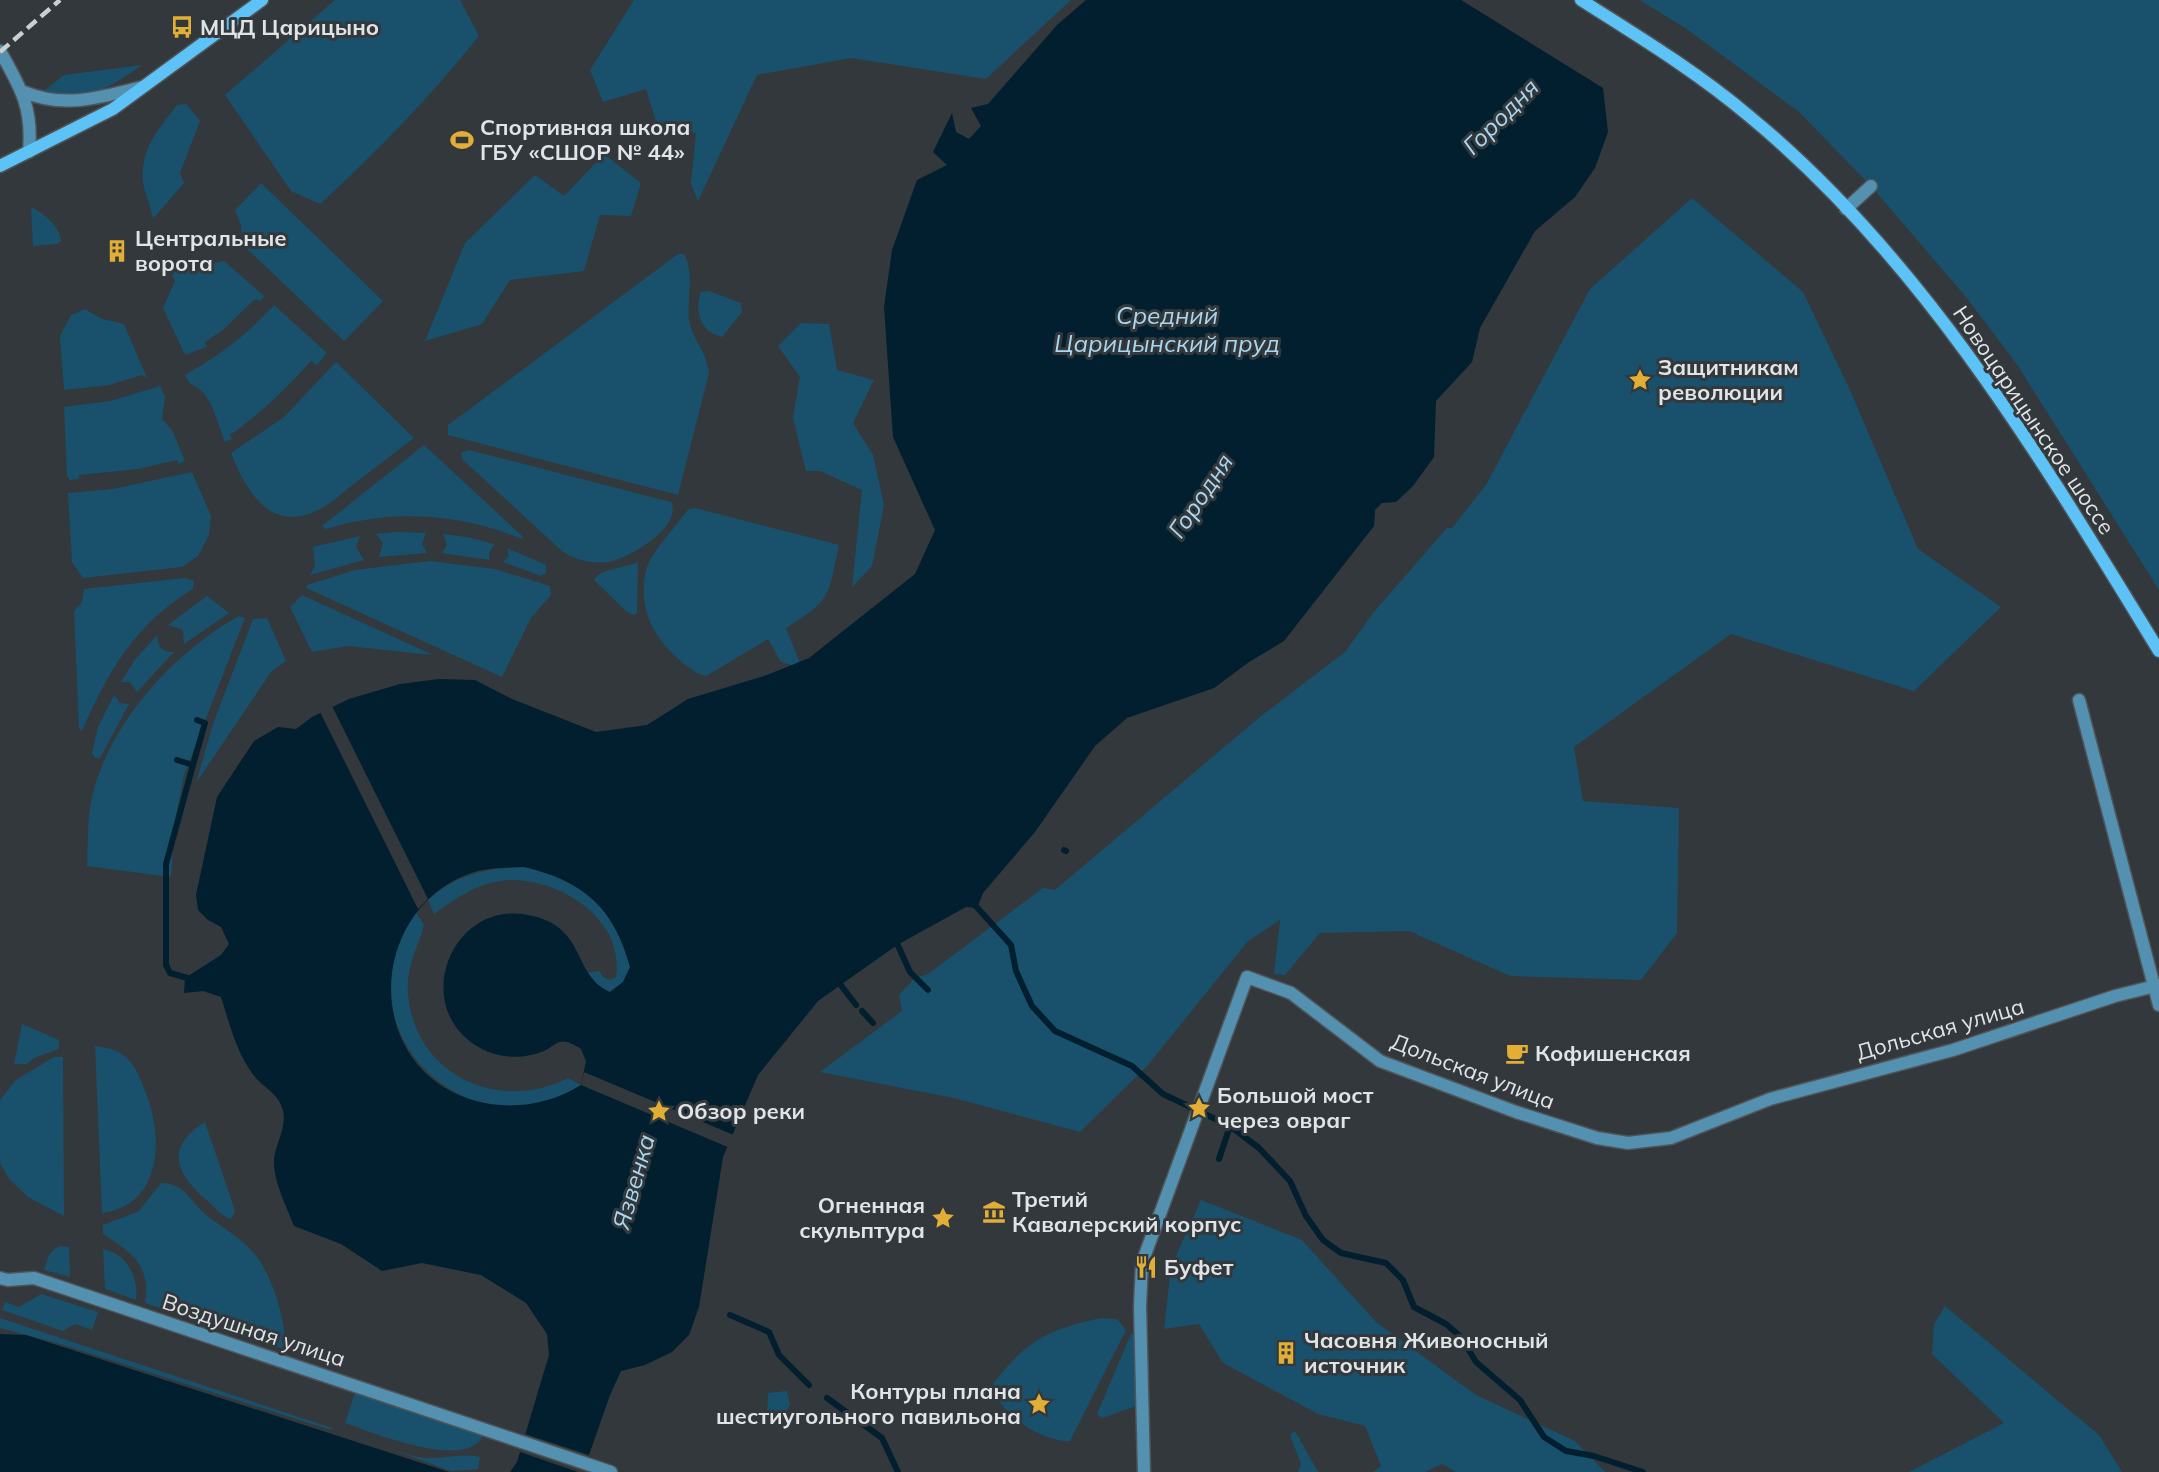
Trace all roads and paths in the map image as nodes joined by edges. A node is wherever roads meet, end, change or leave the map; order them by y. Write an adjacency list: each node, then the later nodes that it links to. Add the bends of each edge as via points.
1 (262, 0): 4 (main road)
2 (1581, 0): 9 (main road, Новоцарицынское шоссе, via 1666,54 1750,116)
3 (0, 51): 5 (street)
4 (146, 86): 5 (street, via 84,101 43,100); 6 (main road, via 87,124)
5 (24, 92): 6 (street, via 31,127)
6 (29, 152): 7 (main road)
7 (0, 166)
8 (1871, 186): 9 (street)
9 (1846, 209): 10 (main road, Новоцарицынское шоссе, via 1923,296 1985,377 2084,527)
10 (2159, 651)
11 (2079, 700): 12 (street)
12 (2156, 986): 13 (street); 16 (street, Дольская улица, via 1953,1050 1770,1099 1671,1138 1628,1143 1597,1138 1516,1112 1380,1061 1280,988 1247,977 1142,1263)
13 (2159, 1005)
14 (0, 1278): 15 (street, Воздушная улица, via 34,1278)
15 (604, 1470)
16 (1144, 1472)

